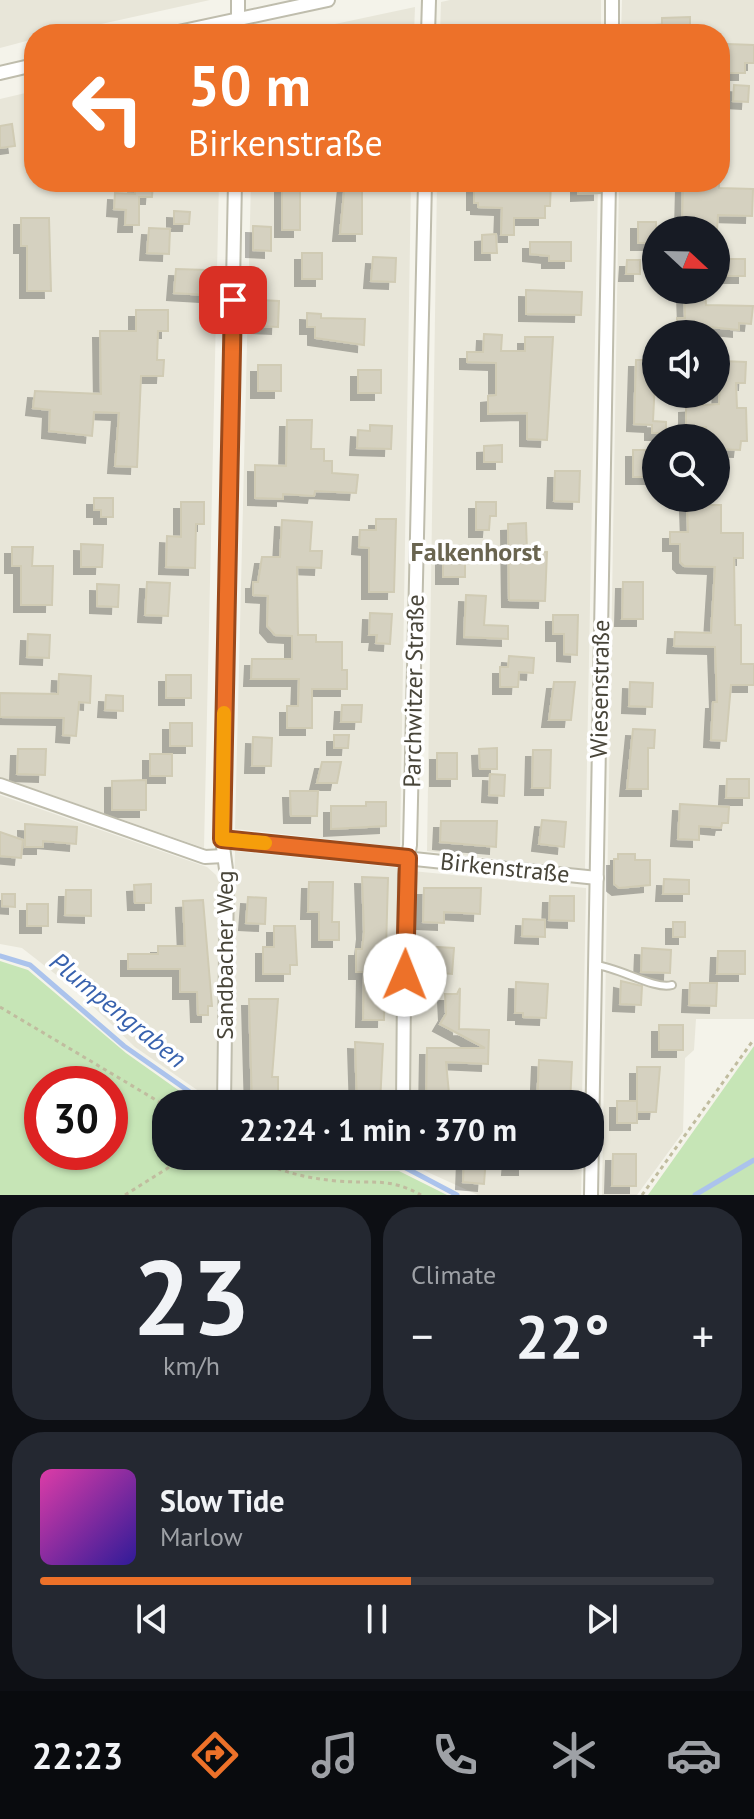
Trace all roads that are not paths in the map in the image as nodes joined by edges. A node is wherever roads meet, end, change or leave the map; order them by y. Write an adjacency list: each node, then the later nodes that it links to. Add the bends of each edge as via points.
1 (238, 0): 5 (street)
2 (328, 0): 5 (street)
3 (429, 0): 8 (street)
4 (612, 0): 9 (street)
5 (239, 18): 6 (street); 7 (street)
6 (213, 24)
7 (239, 24)
8 (428, 24)
9 (612, 24)
10 (24, 67): 11 (street)
11 (0, 73)
12 (235, 192): 16 (street, Sandbacher Weg)
13 (425, 192): 18 (street, Parchwitzer Straße)
14 (609, 192): 19 (street, Wiesenstraße)
15 (0, 785): 17 (street, via 205,857)
16 (222, 839): 17 (street, Sandbacher Weg); 18 (street, Birkenstraße)
17 (224, 856): 22 (street, Sandbacher Weg)
18 (408, 858): 19 (street, Birkenstraße); 23 (street, Parchwitzer Straße)
19 (597, 878): 20 (street, Wiesenstraße)
20 (595, 965): 21 (lane); 24 (street, Wiesenstraße)
21 (672, 985)
22 (224, 1090)
23 (403, 1090)
24 (591, 1195)

